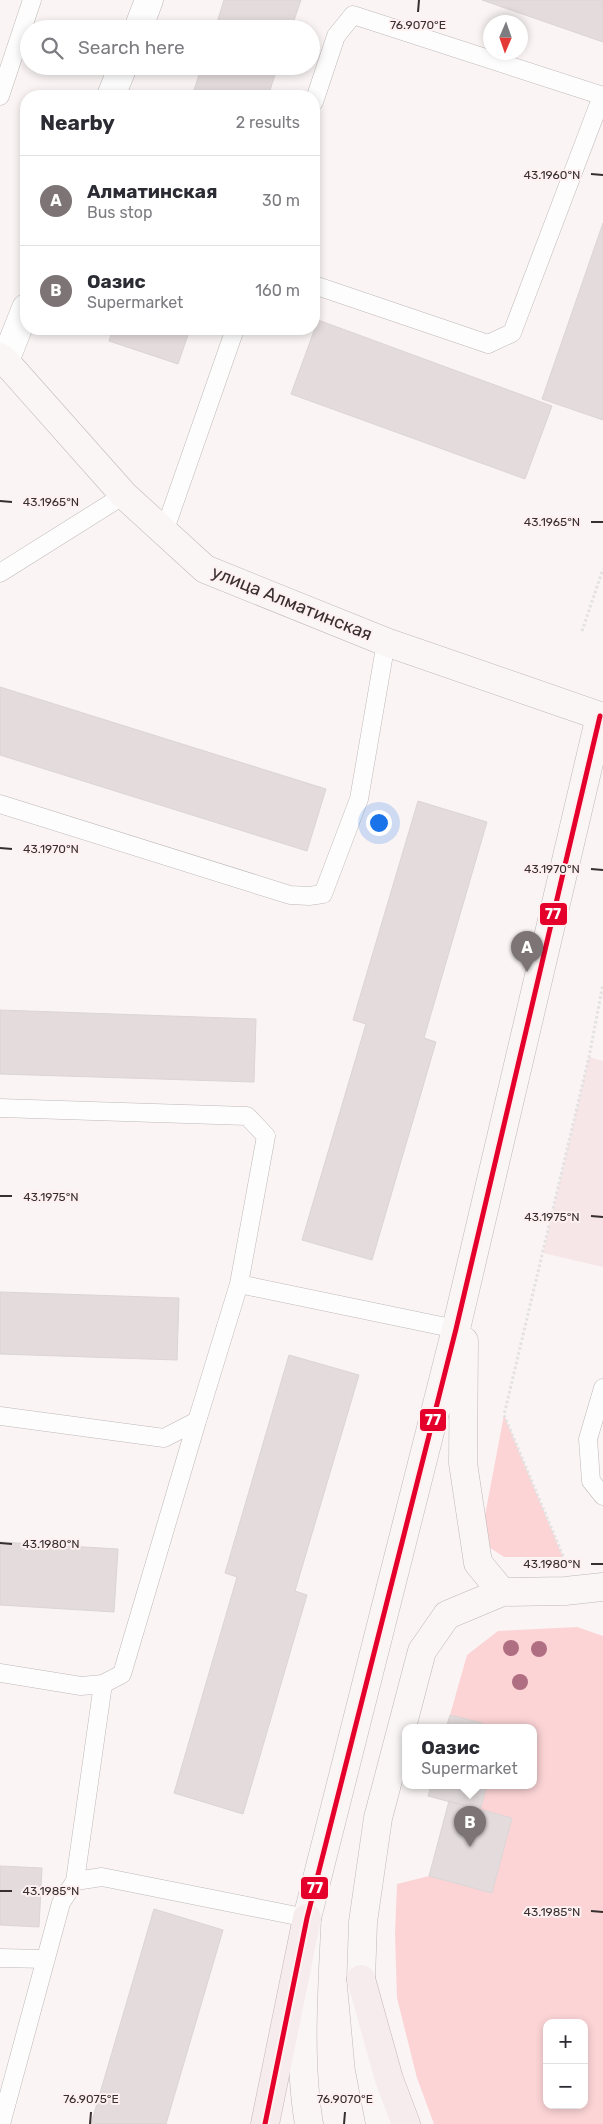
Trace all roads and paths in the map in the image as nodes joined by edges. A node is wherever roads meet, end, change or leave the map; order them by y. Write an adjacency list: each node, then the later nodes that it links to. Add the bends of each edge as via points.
1 (32, 0): 3 (lane)
2 (149, 0): 4 (street)
3 (25, 20)
4 (141, 20)
5 (20, 36): 9 (lane)
6 (119, 75): 7 (street)
7 (113, 90)
8 (318, 90): 10 (lane, via 336,36 353,14)
9 (0, 96)
10 (603, 96): 11 (lane, via 512,333 488,344)
11 (320, 287)
12 (20, 321): 14 (street)
13 (233, 335): 16 (lane)
14 (3, 359): 15 (street, улица Алматинская)
15 (124, 495): 16 (street, улица Алматинская); 18 (lane)
16 (164, 532): 20 (street, улица Алматинская, via 204,569)
17 (603, 569): 19 (path)
18 (0, 573)
19 (582, 631)
20 (386, 642): 21 (street, улица Алматинская); 22 (lane, via 359,799 323,894 290,895)
21 (601, 716): 26 (street)
22 (0, 804)
23 (603, 984): 33 (path, via 504,1415)
24 (0, 1108): 25 (lane, via 247,1116 266,1136)
25 (238, 1284): 27 (lane); 30 (lane)
26 (462, 1297): 27 (street); 35 (street, via 462,1463 478,1563)
27 (456, 1329): 41 (street)
28 (603, 1388): 31 (lane)
29 (0, 1416): 30 (lane, via 164,1438)
30 (197, 1421): 37 (lane, via 122,1674)
31 (596, 1439): 32 (lane, via 591,1481)
32 (603, 1496)
33 (563, 1557)
34 (603, 1587): 35 (street)
35 (502, 1592): 38 (street, via 446,1615 422,1651)
36 (0, 1673): 37 (lane, via 81,1686)
37 (103, 1684): 40 (lane)
38 (403, 1724)
39 (402, 1727): 44 (street, via 378,1818 363,1922)
40 (75, 1881): 41 (lane, via 102,1877); 43 (lane, via 61,1902)
41 (307, 1918): 46 (main road); 47 (street, via 303,2008)
42 (0, 1958): 43 (lane)
43 (46, 1959): 45 (lane)
44 (361, 1979): 48 (street, via 369,2066); 49 (main road, via 389,2079)
45 (1, 2124)
46 (265, 2124)
47 (309, 2124)
48 (380, 2124)
49 (406, 2124)

